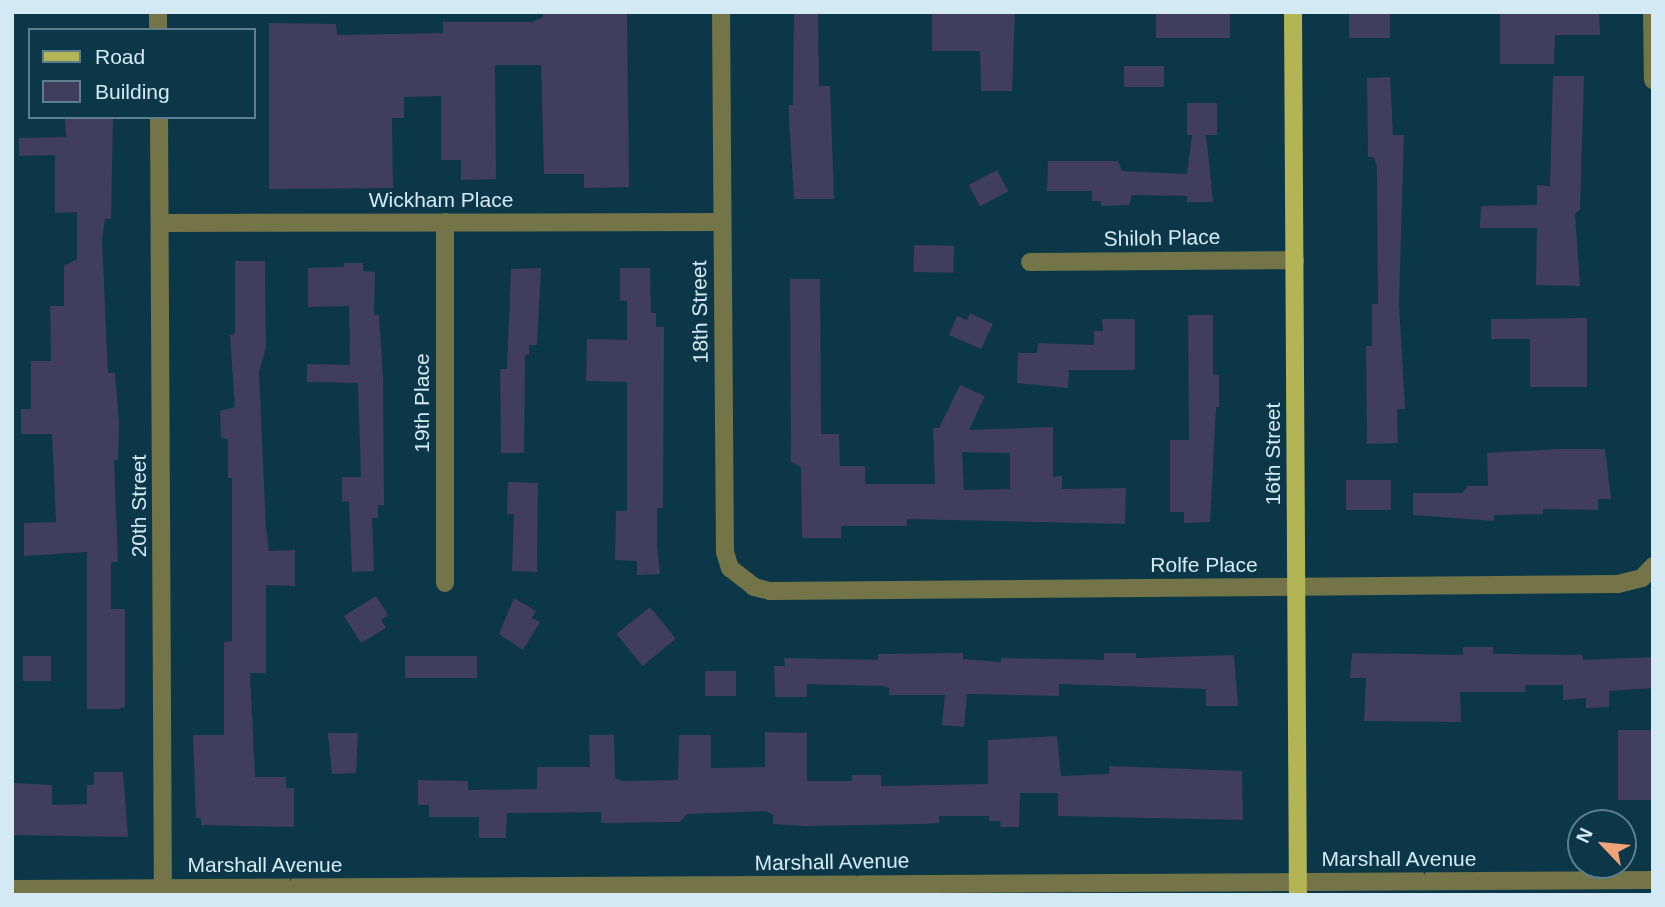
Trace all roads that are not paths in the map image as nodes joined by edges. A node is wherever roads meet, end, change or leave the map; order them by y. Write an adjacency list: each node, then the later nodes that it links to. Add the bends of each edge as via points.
1 (720, 12): 7 (street, 18th Street)
2 (1293, 12): 9 (main road, 16th Street)
3 (1652, 12): 4 (street)
4 (1653, 80)
5 (159, 119): 8 (street, 20th Street)
6 (444, 222): 7 (street, Wickham Place); 8 (street, Wickham Place); 12 (street, 19th Place)
7 (722, 222): 14 (street, 18th Street, via 725,552 730,568 741,579)
8 (160, 223): 20 (street, 20th Street)
9 (1295, 260): 10 (street, Shiloh Place); 13 (main road, 16th Street)
10 (1030, 262)
11 (1647, 572): 13 (street, Rolfe Place, via 1618,584)
12 (445, 583)
13 (1297, 587): 14 (street, Rolfe Place); 18 (main road, 16th Street)
14 (766, 590)
15 (1653, 880): 18 (street, Marshall Avenue)
16 (12, 889): 20 (street, Marshall Avenue)
17 (1014, 889): 18 (street, Marshall Avenue); 19 (street, Marshall Avenue)
18 (1298, 889)
19 (726, 890): 21 (street, Marshall Avenue)
20 (163, 891): 21 (street, Marshall Avenue)
21 (448, 891)

